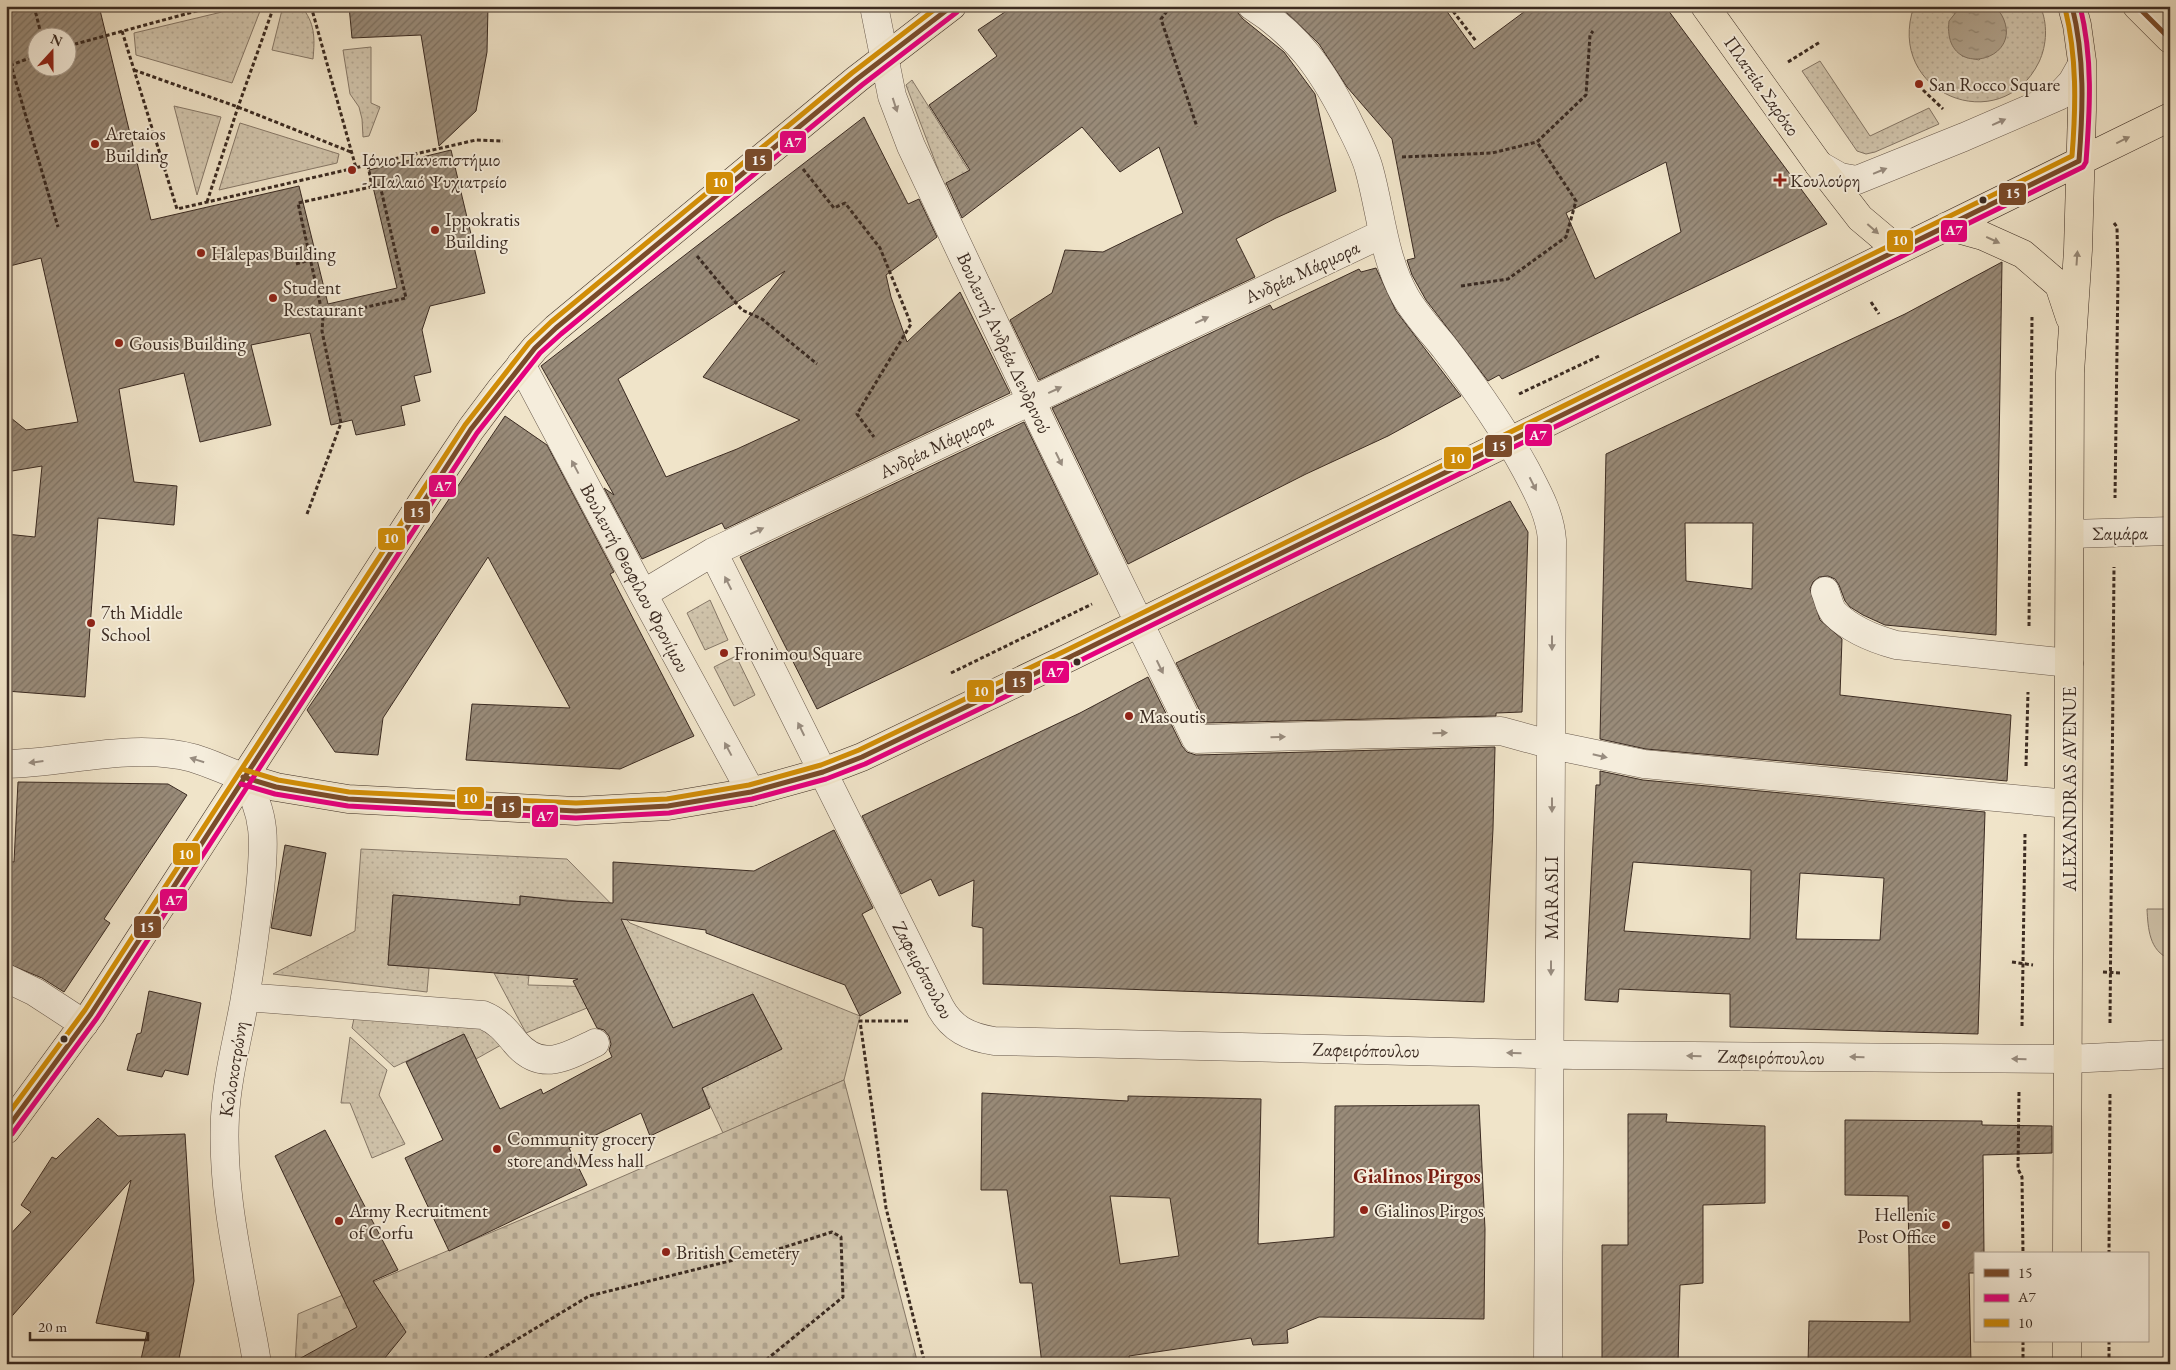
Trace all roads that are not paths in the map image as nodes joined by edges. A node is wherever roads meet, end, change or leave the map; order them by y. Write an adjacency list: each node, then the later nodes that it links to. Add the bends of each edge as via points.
1 (874, 6): 8 (street, Βουλευτή Ανδρέα Δενδρινού)
2 (952, 6): 8 (main road)
3 (1252, 6): 14 (street, MARASLI, via 1289,33 1319,70 1349,123 1369,169)
4 (1705, 6): 12 (main road, Πλατεία Σαρόκο)
5 (2072, 6): 9 (main road)
6 (2137, 6): 7 (main road)
7 (2170, 39)
8 (884, 58): 17 (main road, via 574,312); 18 (street, Βουλευτή Ανδρέα Δενδρινού, one-way to 18, via 894,101 911,146)
9 (2081, 66): 11 (main road); 12 (street, one-way to 9, via 1840,177 1857,180 2059,96)
10 (2170, 117): 11 (main road, one-way to 10)
11 (2079, 161): 13 (main road); 16 (main road, ALEXANDRAS AVENUE, one-way to 11, via 2078,250)
12 (1818, 166): 15 (main road, one-way to 15, via 1860,218)
13 (1947, 226): 15 (main road); 16 (main road, ALEXANDRAS AVENUE, one-way to 16, via 1984,236 2023,254 2059,285)
14 (1382, 234): 18 (street, Ανδρέα Μάρμορα, one-way to 14); 19 (street, MARASLI, via 1392,272 1406,298 1469,380)
15 (1898, 250): 19 (main road)
16 (2072, 324): 21 (main road, ALEXANDRAS AVENUE)
17 (521, 364): 24 (street, Βουλευτή Θεοφίλου Φρονίμου, one-way to 17); 30 (main road, via 471,429)
18 (1031, 401): 22 (street, Ανδρέα Μάρμορα, one-way to 18); 25 (street, Βουλευτή Ανδρέα Δενδρινού, one-way to 25)
19 (1510, 441): 25 (main road); 27 (street, MARASLI, one-way to 27, via 1541,499 1551,529)
20 (2170, 531): 21 (street, Σαμάρα)
21 (2070, 534): 26 (main road, ALEXANDRAS AVENUE)
22 (713, 552): 24 (street, Ανδρέα Μάρμορα); 29 (street, one-way to 22)
23 (1826, 591): 26 (street, via 1834,612 1878,640 1896,645)
24 (643, 594): 31 (street, Βουλευτή Θεοφίλου Φρονίμου, one-way to 24)
25 (1138, 624): 27 (street, Βουλευτή Ανδρέα Δενδρινού, one-way to 27, via 1196,739 1501,732); 29 (main road, via 862,757)
26 (2070, 663): 32 (main road, ALEXANDRAS AVENUE)
27 (1552, 745): 32 (street, one-way to 32, via 1644,764); 37 (street, MARASLI, one-way to 37)
28 (6, 764): 30 (street, one-way to 28, via 191,758 155,754 94,755)
29 (823, 772): 31 (main road); 37 (street, Ζαφειρόπουλου, one-way to 29, via 994,1041 968,1035 949,1022 940,1007)
30 (243, 777): 31 (main road, via 284,789 348,799 538,810 621,810); 34 (street, Κολοκοτρώνη, via 255,801 264,834); 35 (main road)
31 (751, 792)
32 (2068, 804): 39 (main road, ALEXANDRAS AVENUE)
33 (6, 978): 35 (street, via 35,992)
34 (245, 997): 36 (street, via 483,1016 498,1023 526,1053 547,1061 558,1060); 43 (street, Κολοκοτρώνη, via 230,1076 225,1158 229,1202)
35 (84, 1024): 40 (main road)
36 (594, 1043)
37 (1550, 1054): 39 (street, Ζαφειρόπουλου, one-way to 37); 44 (street, MARASLI)
38 (2170, 1054): 39 (street, Ζαφειρόπουλου)
39 (2068, 1059): 41 (main road, ALEXANDRAS AVENUE)
40 (9, 1120)
41 (2067, 1252)
42 (2067, 1342): 45 (main road)
43 (257, 1364)
44 (1548, 1364)
45 (2067, 1364)

